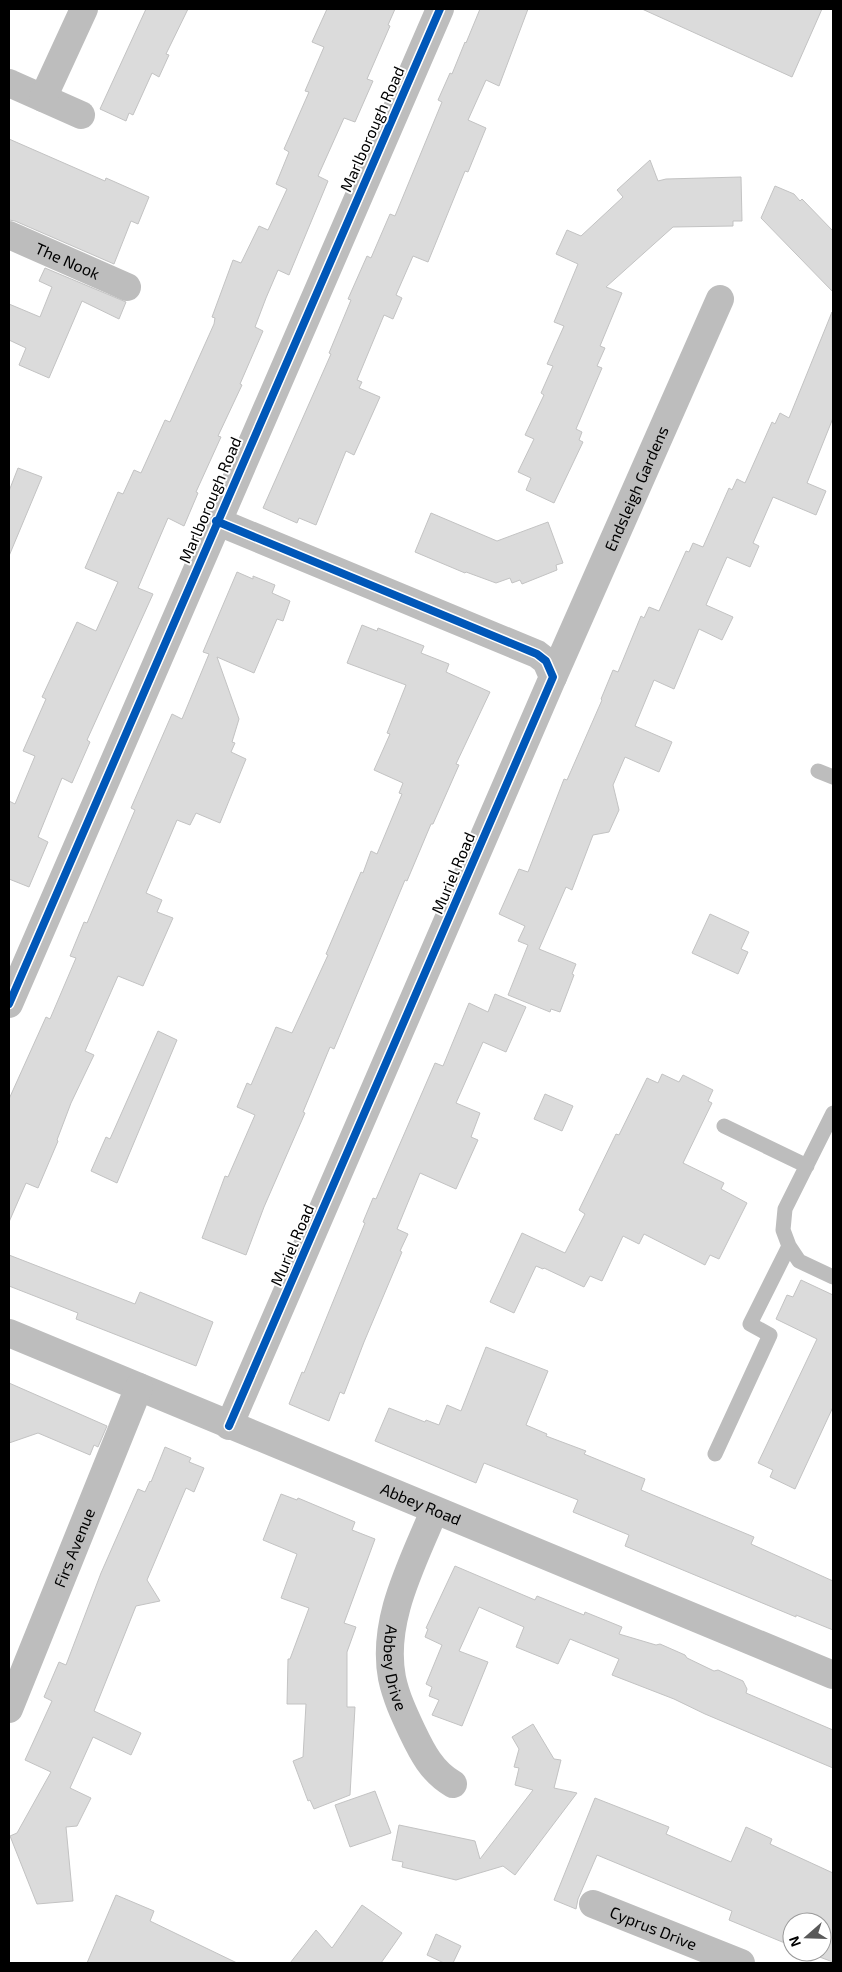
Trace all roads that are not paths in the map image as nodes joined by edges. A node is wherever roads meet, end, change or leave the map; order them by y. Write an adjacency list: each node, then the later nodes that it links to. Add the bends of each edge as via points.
1 (84, 9): 4 (street)
2 (440, 9): 9 (street, Marlborough Road)
3 (9, 84): 4 (street)
4 (43, 98): 5 (street)
5 (81, 115)
6 (9, 235): 7 (street, The Nook)
7 (127, 286)
8 (720, 299): 10 (street, Endsleigh Gardens)
9 (216, 521): 10 (street, via 537,654 546,661); 13 (street, Marlborough Road)
10 (553, 677): 21 (street, Muriel Road)
11 (818, 771): 12 (lane)
12 (833, 777)
13 (9, 1004)
14 (833, 1114): 16 (lane)
15 (724, 1126): 16 (lane)
16 (807, 1166): 17 (lane, via 785,1209 783,1230)
17 (789, 1246): 18 (lane, via 799,1261); 22 (lane, via 750,1324 770,1335)
18 (833, 1277)
19 (9, 1333): 20 (street, Abbey Road)
20 (139, 1387): 21 (street, Abbey Road); 25 (street, Firs Avenue)
21 (229, 1426): 23 (street, Abbey Road)
22 (715, 1454)
23 (434, 1511): 24 (street, Abbey Road); 26 (street, Abbey Drive, via 396,1607 391,1662 396,1693 415,1737 429,1764 440,1777)
24 (833, 1676)
25 (9, 1710)
26 (452, 1784)
27 (593, 1904): 28 (street, Cyprus Drive)
28 (741, 1963)

